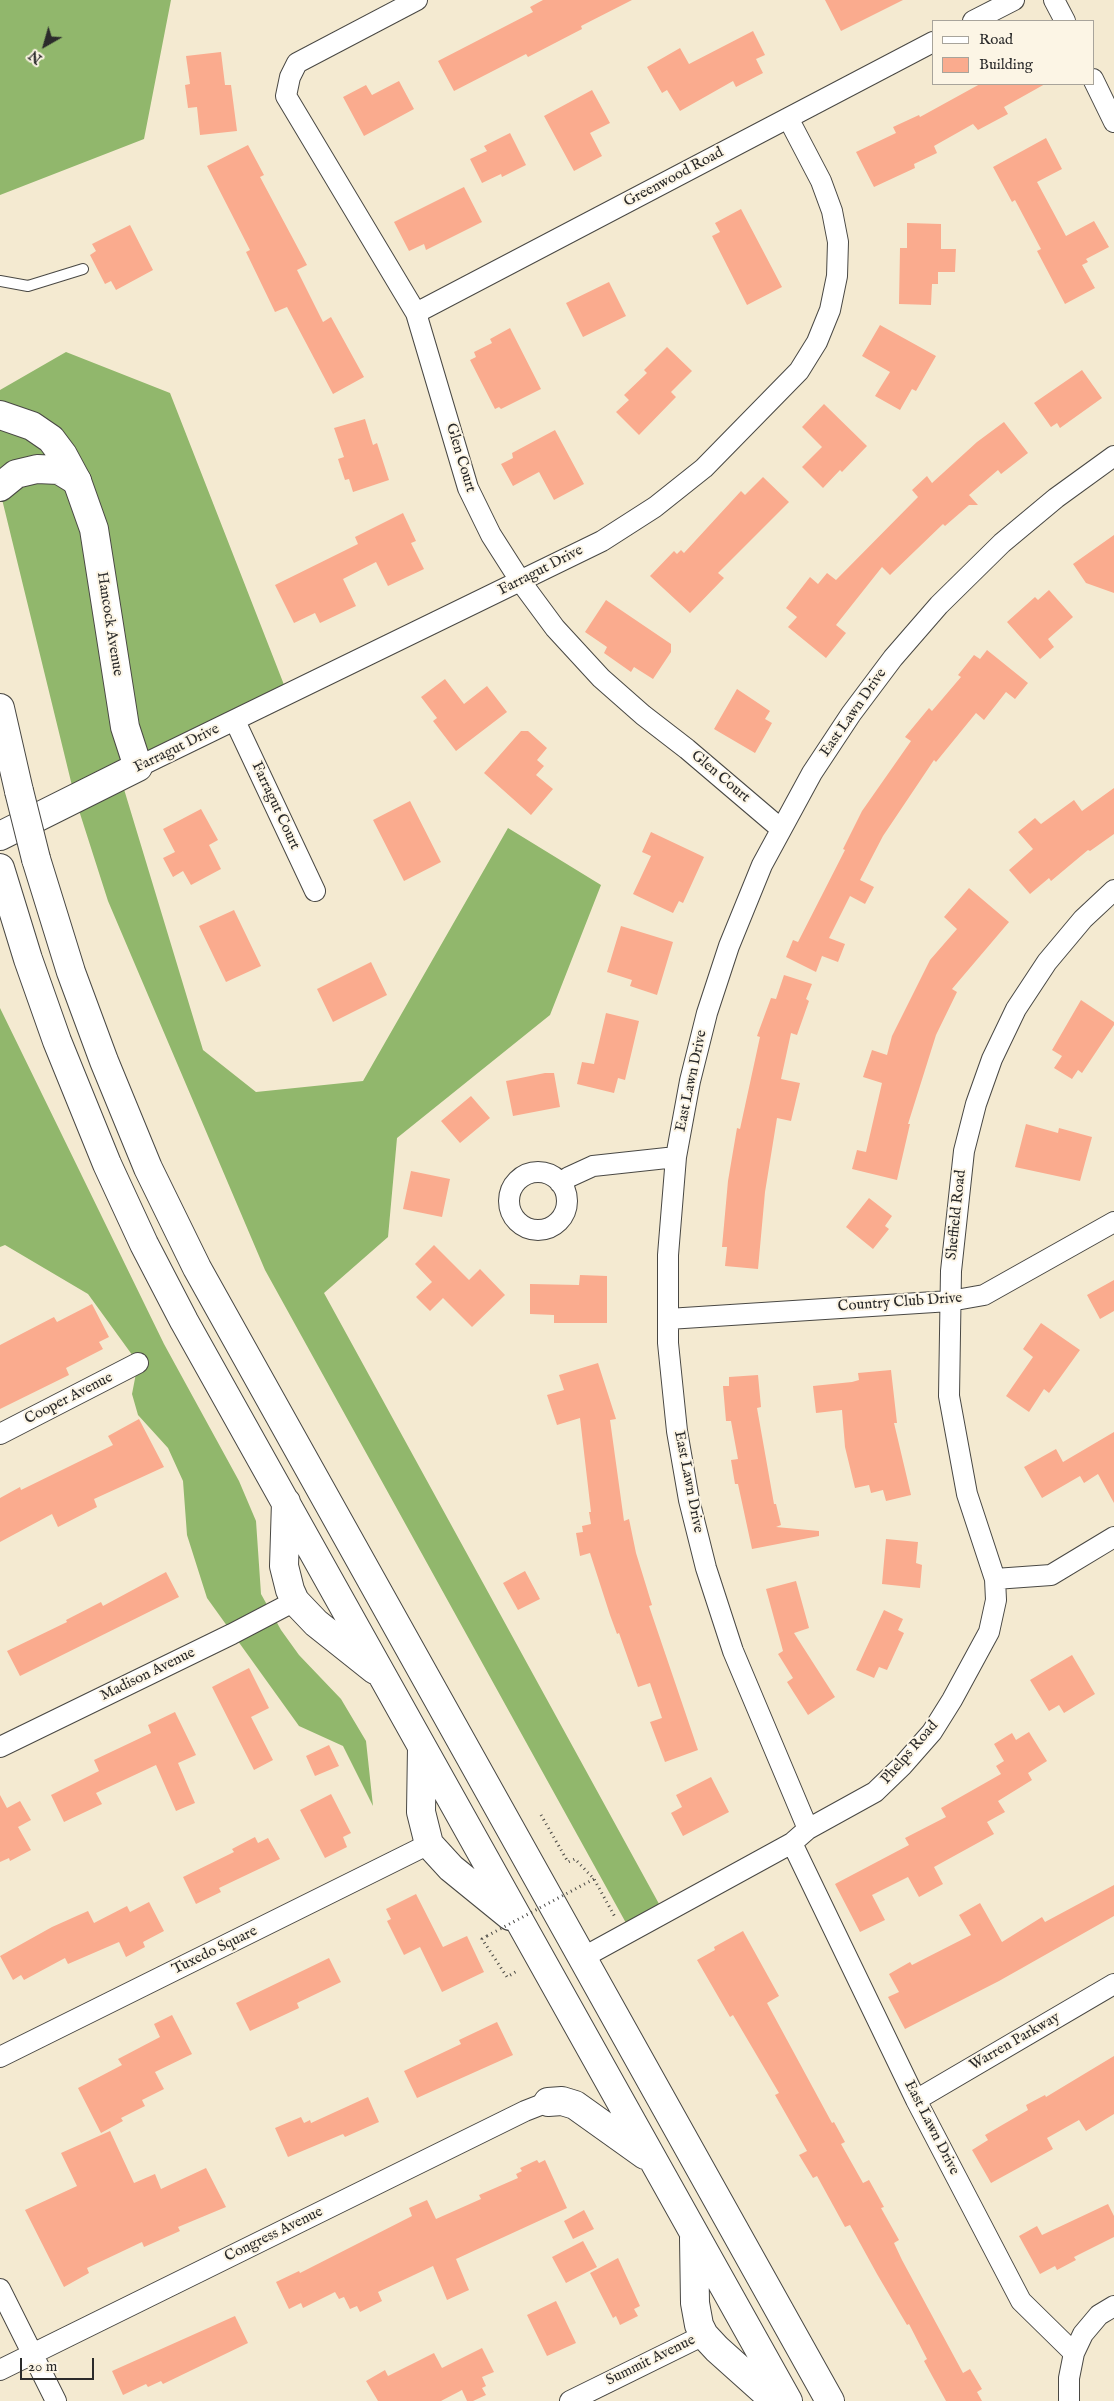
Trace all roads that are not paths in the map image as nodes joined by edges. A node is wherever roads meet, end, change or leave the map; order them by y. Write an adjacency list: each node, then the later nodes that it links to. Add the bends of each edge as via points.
1 (417, 0): 12 (street, Glen Court, via 297,63 286,96)
2 (1014, 0): 4 (street)
3 (1054, 0): 5 (street)
4 (975, 20)
5 (1064, 20)
6 (932, 43): 8 (street, Greenwood Road)
7 (1094, 81): 9 (street)
8 (788, 118): 12 (street, Greenwood Road); 17 (street, Farragut Drive, via 821,181 832,211 838,242 837,276 830,310 818,342 798,371 704,468 655,507 602,541)
9 (1114, 122)
10 (83, 269): 11 (lane, via 28,286)
11 (0, 282)
12 (416, 313): 17 (street, Glen Court, via 468,488 491,535)
13 (0, 415): 15 (main road, Hancock Avenue, via 32,426 51,439)
14 (1114, 456): 21 (street, East Lawn Drive, via 1002,543 939,605 851,714 812,773)
15 (77, 481): 16 (main road, via 59,470 37,468 16,474); 20 (main road, Hancock Avenue, via 94,529 125,727)
16 (0, 487)
17 (520, 582): 19 (street, Farragut Drive); 21 (street, Glen Court, via 555,628 601,678)
18 (0, 708): 44 (main road, bridge, via 36,859 71,972 134,1135 168,1210 219,1308)
19 (235, 721): 20 (street, Farragut Drive); 25 (street, Farragut Court)
20 (138, 767): 22 (main road, Farragut Drive)
21 (781, 829): 26 (street, East Lawn Drive, via 762,865 729,946 707,1013)
22 (0, 836)
23 (1, 870): 33 (main road, via 48,1016 107,1164 180,1313)
24 (1114, 890): 29 (street, Sheffield Road, via 1083,919 1047,962 1016,1009 992,1059 964,1151)
25 (315, 891)
26 (676, 1158): 27 (street, via 593,1166); 30 (street, East Lawn Drive, via 668,1255)
27 (560, 1183)
28 (1114, 1222): 29 (street, Country Club Drive, via 984,1295)
29 (950, 1301): 30 (street, Country Club Drive); 35 (street, Sheffield Road, via 949,1396 956,1440 967,1494)
30 (668, 1319): 40 (street, East Lawn Drive, via 677,1431 689,1500 706,1568 734,1651)
31 (138, 1363): 32 (street, Cooper Avenue)
32 (0, 1434)
33 (286, 1502): 36 (main road, via 284,1566); 37 (main road)
34 (1114, 1537): 35 (street, via 1052,1575)
35 (995, 1579): 40 (street, Phelps Road, via 996,1600 989,1632 932,1732 875,1792)
36 (295, 1600): 37 (main road, via 316,1623); 39 (street, Madison Avenue)
37 (384, 1678): 38 (main road)
38 (422, 1746): 42 (main road, via 421,1812); 43 (main road)
39 (0, 1748)
40 (808, 1829): 41 (street, Phelps Road)
41 (792, 1842): 44 (street, Phelps Road); 47 (street, East Lawn Drive)
42 (429, 1844): 43 (main road, via 451,1868); 46 (street, Tuxedo Square)
43 (523, 1927): 49 (main road)
44 (582, 1958): 61 (main road)
45 (1114, 1984): 47 (street, Warren Parkway)
46 (0, 2057)
47 (916, 2100): 54 (street, East Lawn Drive, via 1020,2301)
48 (548, 2102): 49 (main road, via 562,2101 575,2105); 55 (street, Congress Avenue)
49 (653, 2162): 50 (main road)
50 (694, 2234): 53 (main road, via 695,2303); 60 (main road)
51 (0, 2288): 55 (street)
52 (1114, 2306): 54 (street, via 1099,2315 1083,2334)
53 (704, 2335): 58 (street, Summit Avenue); 59 (main road)
54 (1074, 2353): 62 (street)
55 (32, 2354): 56 (street, Congress Avenue); 57 (street)
56 (0, 2370)
57 (56, 2401)
58 (570, 2401)
59 (775, 2401)
60 (788, 2401)
61 (830, 2401)
62 (1069, 2401)

